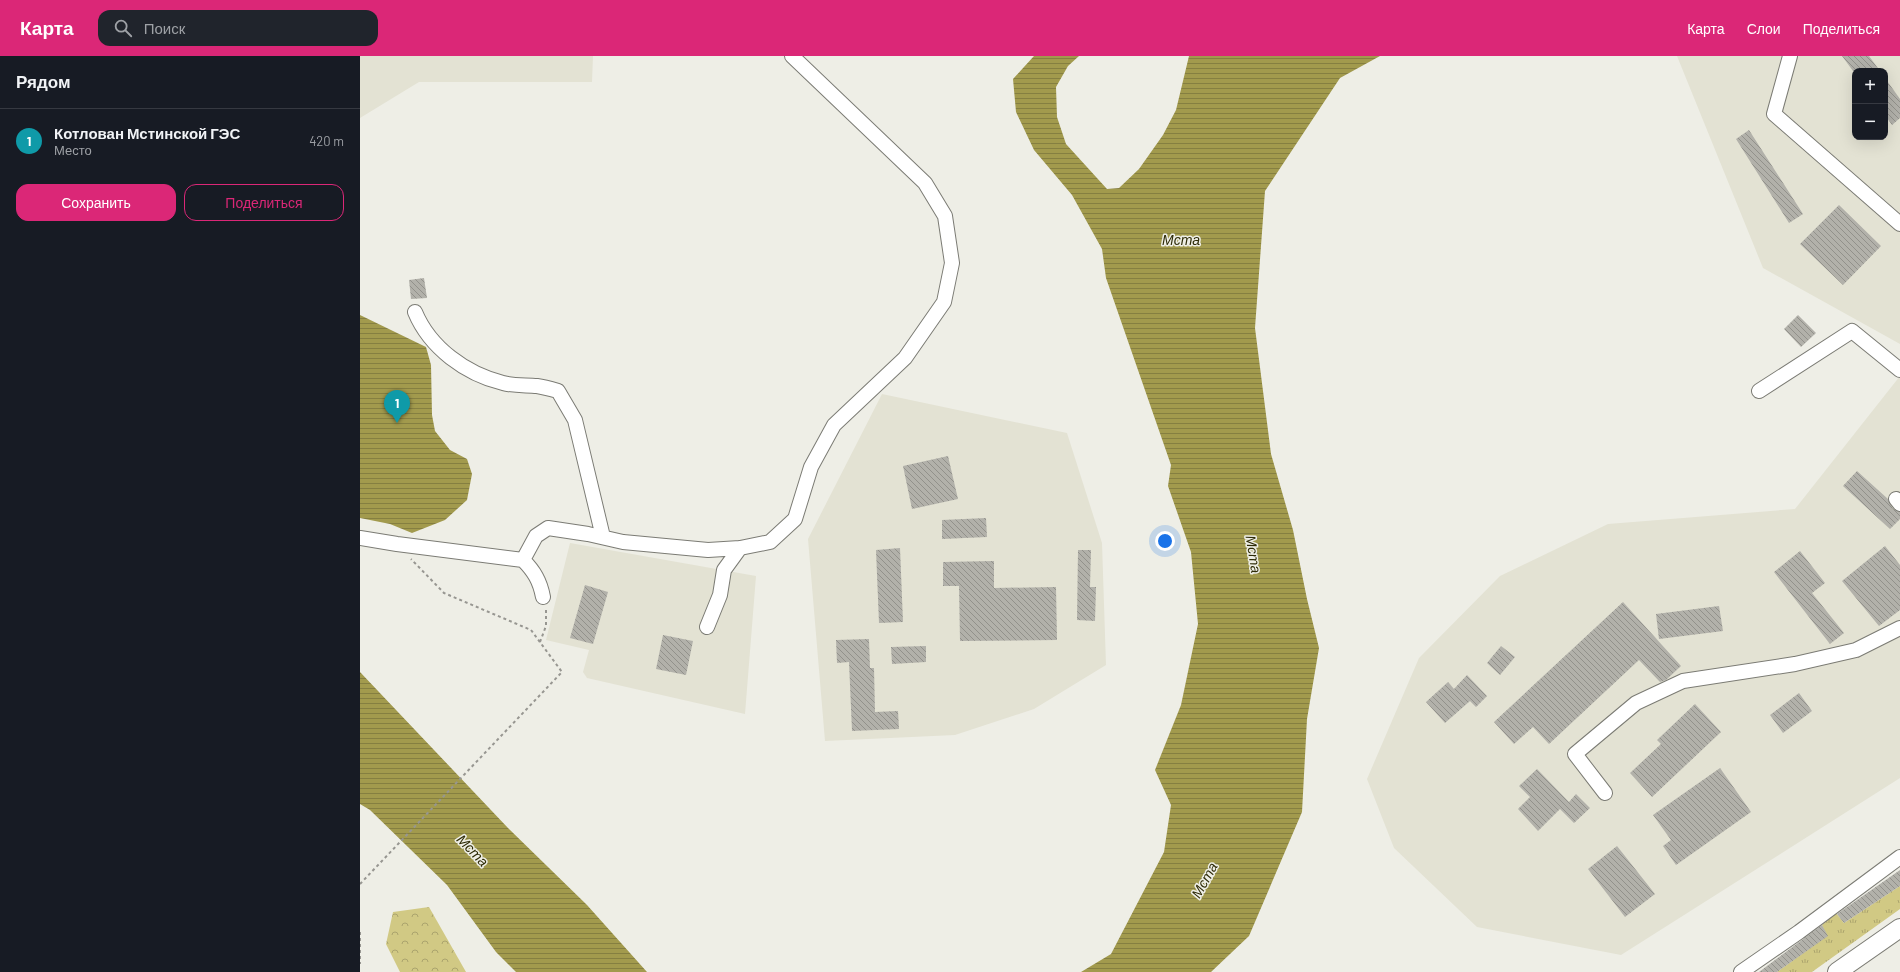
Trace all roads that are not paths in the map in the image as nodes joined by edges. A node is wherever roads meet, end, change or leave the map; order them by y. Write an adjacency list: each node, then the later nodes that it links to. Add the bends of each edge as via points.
1 (792, 56): 9 (street, via 925,183 945,216 952,263 944,302 906,358 834,425 812,467 795,519 770,542)
2 (1790, 56): 3 (street, via 1774,114)
3 (1900, 224)
4 (415, 312): 7 (street, via 421,327 438,348 470,370 504,384 538,386 558,391 575,420)
5 (1900, 370): 6 (street, via 1852,331)
6 (1759, 391)
7 (603, 537): 9 (street, via 663,547 708,550); 10 (street, via 548,528 536,536)
8 (360, 538): 10 (street)
9 (740, 548): 12 (street, via 724,570 720,595)
10 (523, 560): 11 (street, via 533,570)
11 (543, 597)
12 (707, 627)
13 (1900, 628): 14 (street, via 1856,650 1795,664 1683,681 1636,703 1575,754)
14 (1605, 793)
15 (1900, 857): 18 (street)
16 (1900, 928): 17 (main road)
17 (1855, 966): 19 (main road)
18 (1741, 972)
19 (1837, 972)

